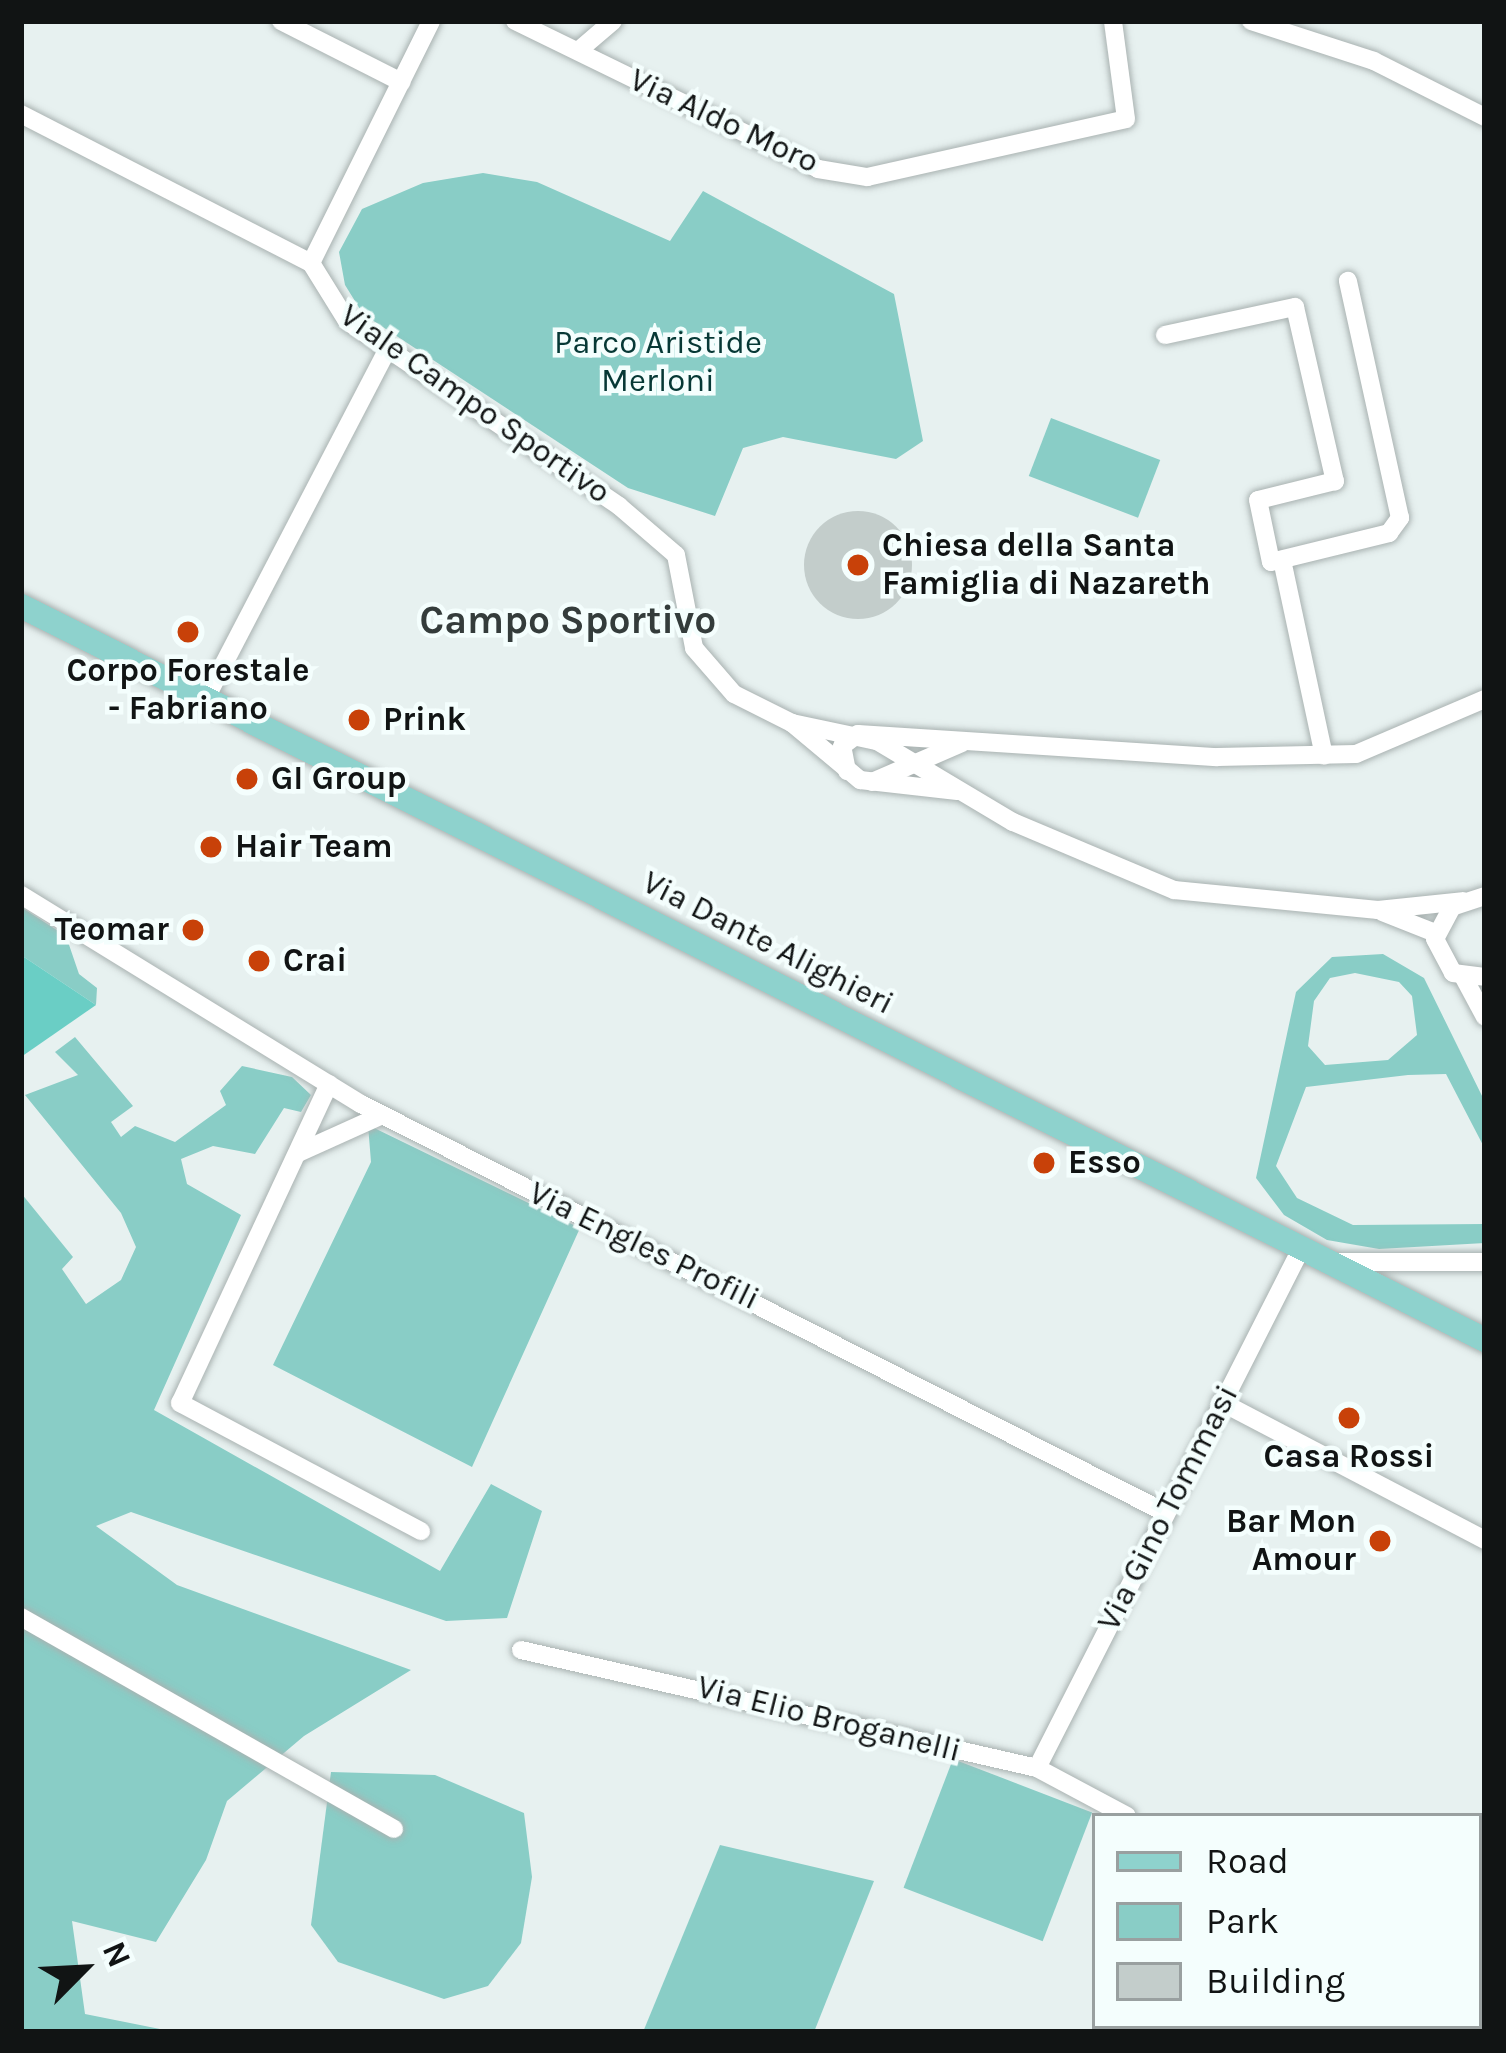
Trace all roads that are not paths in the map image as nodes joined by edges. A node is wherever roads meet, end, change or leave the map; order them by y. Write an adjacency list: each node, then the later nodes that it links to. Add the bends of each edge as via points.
1 (281, 21): 8 (street)
2 (431, 21): 8 (street)
3 (515, 21): 7 (street, Via Aldo Moro)
4 (613, 21): 7 (street)
5 (1113, 21): 7 (street, Via Aldo Moro, via 1126,119 867,177 818,170)
6 (1251, 21): 10 (street, via 1374,61)
7 (578, 51)
8 (401, 82): 11 (street)
9 (21, 114): 11 (street)
10 (1485, 117)
11 (311, 263): 14 (street, Viale Campo Sportivo, via 347,321)
12 (1348, 281): 15 (street, via 1398,528)
13 (1165, 335): 15 (street, via 1295,308 1335,481 1258,500 1271,562)
14 (388, 349): 17 (street); 19 (street, Viale Campo Sportivo, via 676,555 704,668)
15 (1282, 560): 22 (street)
16 (21, 606): 17 (main road, Via Dante Alighieri)
17 (206, 698): 36 (main road, Via Dante Alighieri)
18 (1485, 699): 22 (street, via 1410,737)
19 (792, 723): 20 (street, Viale Campo Sportivo); 24 (street, Viale Campo Sportivo)
20 (858, 734): 21 (street); 23 (street, Viale Campo Sportivo); 24 (street, via 842,746)
21 (966, 741): 22 (street); 23 (street)
22 (1324, 756)
23 (915, 764): 25 (street); 26 (street, Viale Campo Sportivo)
24 (847, 771): 25 (street, Viale Campo Sportivo)
25 (872, 782): 26 (street, Viale Campo Sportivo)
26 (958, 791): 29 (street, Viale Campo Sportivo, via 1174,890)
27 (21, 896): 33 (street, Via Engles Profili)
28 (1478, 899): 29 (street, Viale Campo Sportivo); 30 (street)
29 (1378, 910): 30 (street, Viale Campo Sportivo)
30 (1436, 933): 31 (street, via 1443,964)
31 (1475, 978): 32 (street)
32 (1485, 1017)
33 (329, 1084): 34 (street, Via Engles Profili); 35 (street)
34 (382, 1115): 35 (street); 41 (street, Via Engles Profili)
35 (298, 1154): 42 (street, via 180,1403)
36 (1300, 1249): 37 (main road, Via Dante Alighieri); 40 (street, Via Gino Tommasi)
37 (1328, 1262): 38 (street); 39 (main road, Via Dante Alighieri)
38 (1485, 1262)
39 (1485, 1340)
40 (1221, 1402): 41 (street, Via Gino Tommasi); 43 (street)
41 (1166, 1513): 46 (street, Via Gino Tommasi)
42 (421, 1531)
43 (1485, 1540)
44 (21, 1617): 48 (street)
45 (521, 1650): 46 (street, Via Elio Broganelli)
46 (1037, 1768): 47 (street, Via Elio Broganelli)
47 (1121, 1813)
48 (394, 1829)

